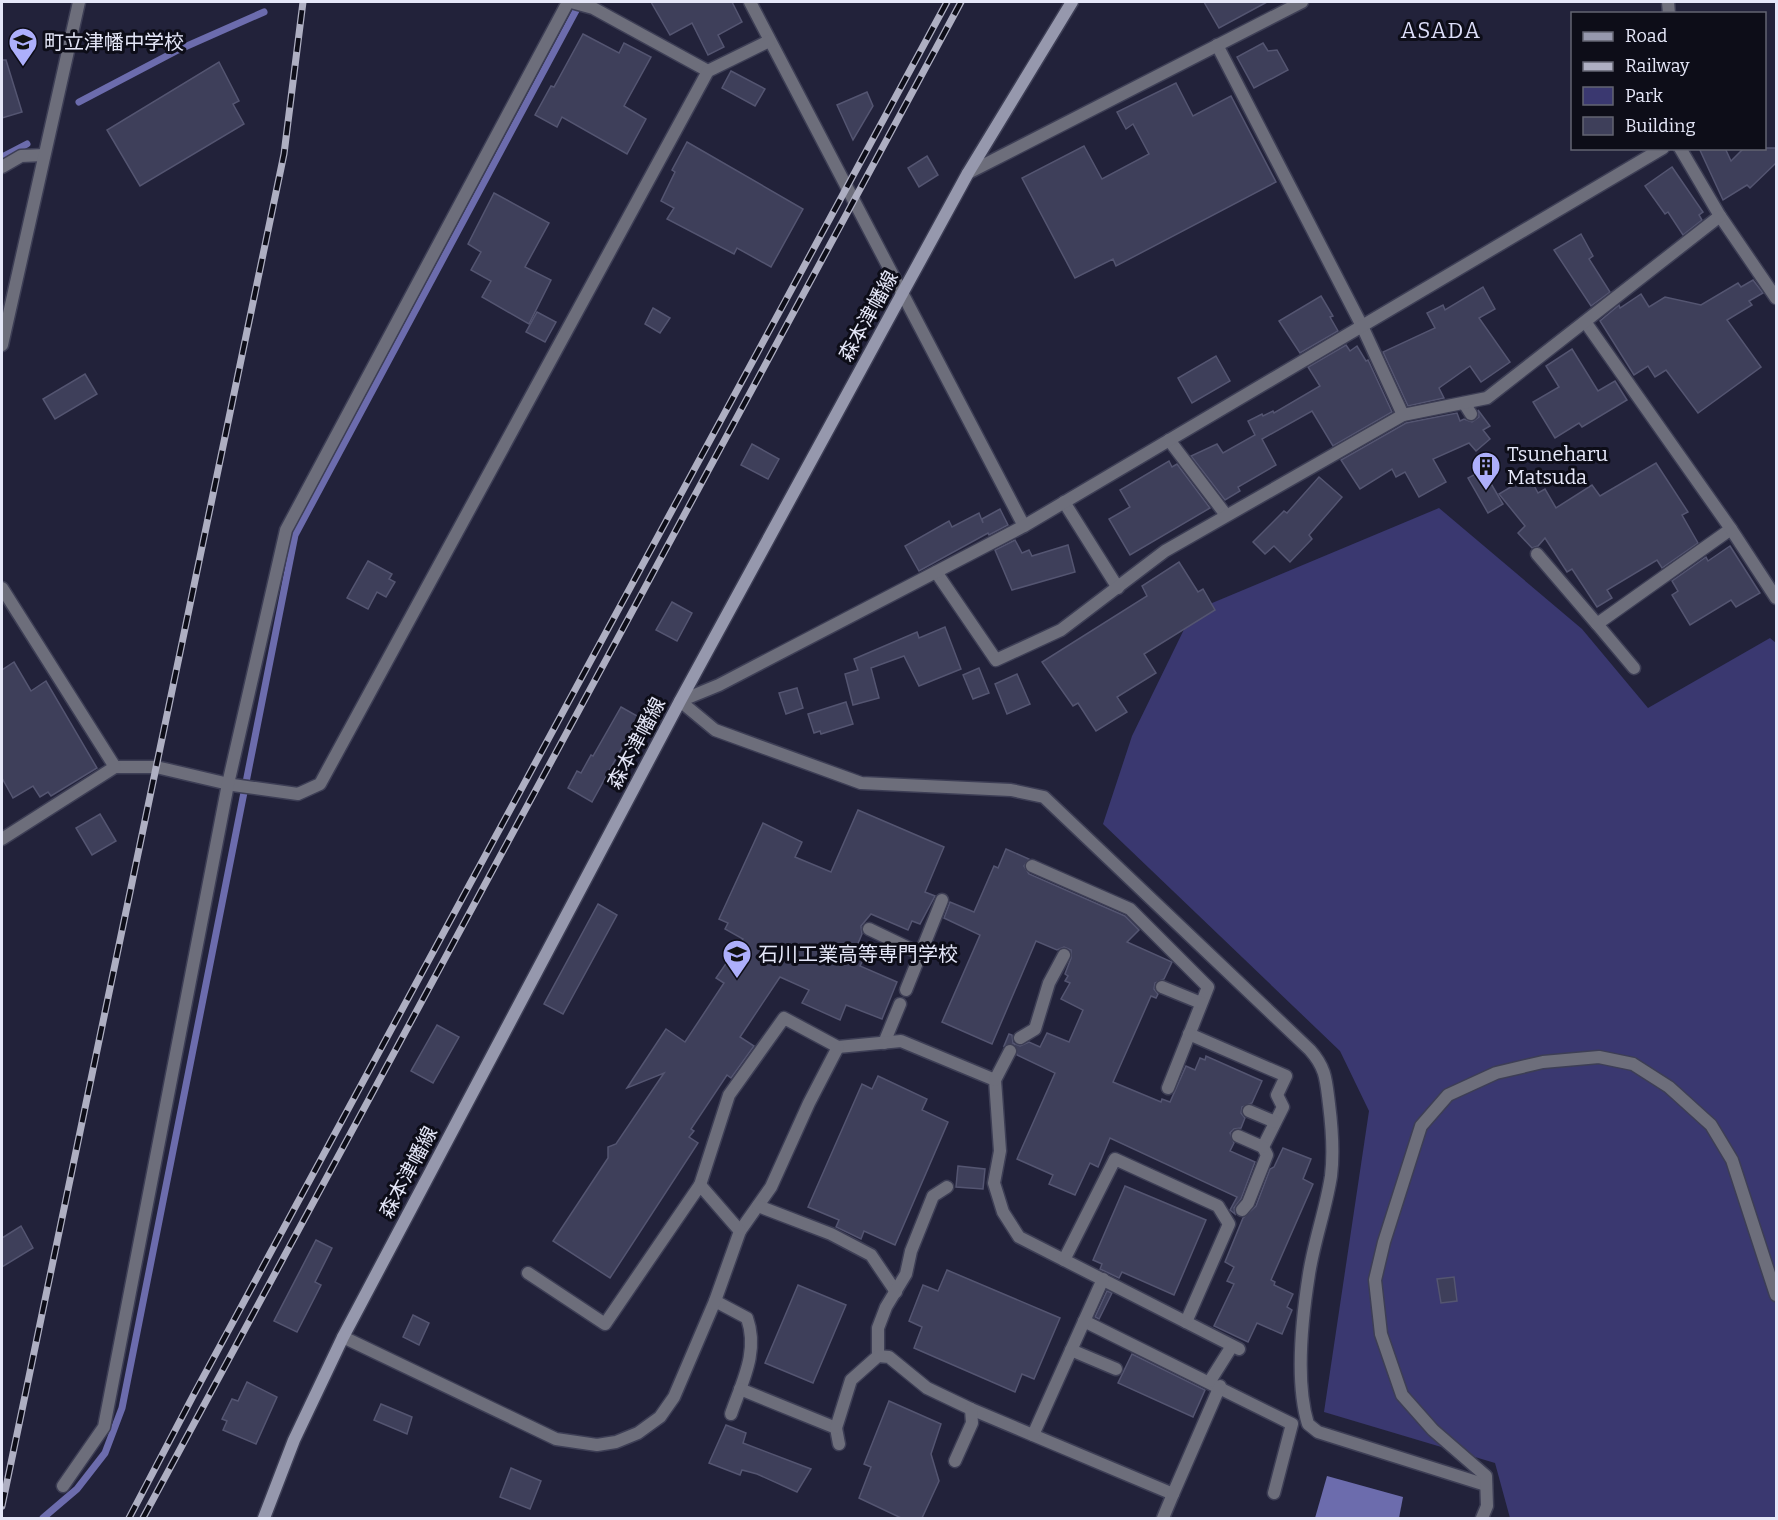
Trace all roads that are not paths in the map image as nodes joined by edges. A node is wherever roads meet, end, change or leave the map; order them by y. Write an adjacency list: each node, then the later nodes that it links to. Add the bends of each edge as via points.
1 (79, 2): 11 (street)
2 (570, 2): 8 (street, via 594,8); 37 (street, via 286,530)
3 (750, 2): 6 (street)
4 (1072, 2): 13 (main road, 森本津幡線)
5 (1302, 2): 7 (street)
6 (769, 41): 8 (street); 15 (street)
7 (1218, 45): 13 (street); 18 (street)
8 (708, 71): 37 (street, via 320,784 298,794)
9 (1661, 150): 18 (street)
10 (1681, 150): 14 (street)
11 (45, 155): 12 (street, via 21,156); 19 (street)
12 (2, 166)
13 (968, 173): 15 (main road, 森本津幡線)
14 (1720, 216): 16 (street); 17 (street)
15 (903, 292): 26 (street); 35 (main road, 森本津幡線)
16 (1776, 298)
17 (1586, 323): 20 (street, via 1487,398); 27 (street)
18 (1362, 326): 22 (street); 23 (street)
19 (2, 345)
20 (1464, 403): 21 (street); 22 (street)
21 (1471, 414)
22 (1403, 415): 25 (street)
23 (1169, 440): 24 (street); 25 (street)
24 (1064, 502): 26 (street); 31 (street)
25 (1226, 515): 31 (street, via 1165,551)
26 (1024, 526): 29 (street)
27 (1731, 529): 32 (street); 33 (street)
28 (1537, 554): 33 (street)
29 (936, 572): 31 (street, via 996,660 1060,630); 35 (street, via 719,685)
30 (2, 588): 36 (street)
31 (1118, 588)
32 (1776, 598)
33 (1597, 624): 34 (street)
34 (1634, 668)
35 (680, 701): 72 (main road, 森本津幡線); 84 (street, via 715,730 861,783 1011,790 1044,797 1310,1050 1324,1070 1333,1137 1331,1178 1318,1226 1305,1314 1301,1381 1308,1424 1318,1432)
36 (115, 767): 37 (street, via 156,767); 38 (street)
37 (231, 784): 85 (street, via 104,1427)
38 (2, 838)
39 (1032, 866): 46 (street, via 1130,909 1208,987)
40 (942, 900): 42 (street)
41 (869, 929): 42 (street)
42 (920, 953): 45 (street)
43 (1064, 955): 49 (street, via 1049,982 1035,1029)
44 (1162, 987): 46 (street)
45 (906, 990)
46 (1201, 1003): 48 (street)
47 (900, 1004): 50 (street)
48 (1189, 1034): 54 (street); 56 (street, via 1286,1076 1276,1095 1283,1107)
49 (1020, 1038)
50 (884, 1043): 51 (street); 53 (street, via 901,1041)
51 (838, 1047): 59 (street, via 784,1018 729,1095); 61 (street, via 771,1187)
52 (1010, 1051): 53 (street)
53 (995, 1080): 64 (street, via 1000,1151 994,1183 1003,1212 1019,1237)
54 (1168, 1088)
55 (1249, 1111): 56 (street)
56 (1275, 1122): 58 (street)
57 (1238, 1136): 58 (street)
58 (1263, 1147): 62 (street, via 1267,1155 1248,1203)
59 (700, 1185): 63 (street); 65 (street, via 605,1323)
60 (947, 1187): 67 (street, via 933,1196)
61 (758, 1206): 63 (street); 67 (street, via 831,1234 871,1255)
62 (1236, 1216): 64 (street, via 1115,1159); 71 (street)
63 (740, 1231): 69 (street)
64 (1065, 1260): 66 (street)
65 (528, 1273)
66 (1103, 1279): 70 (street); 71 (street)
67 (896, 1292): 74 (street, via 879,1328)
68 (1776, 1295): 84 (street, via 1732,1160 1711,1125 1634,1064 1599,1057 1543,1062 1496,1073 1448,1095 1421,1126 1375,1280 1381,1334 1402,1395 1433,1431 1486,1476)
69 (715, 1301): 72 (street, via 674,1397 660,1417 638,1433 597,1445 556,1438); 77 (street, via 747,1318 751,1329 753,1353)
70 (1084, 1321): 73 (street); 76 (street)
71 (1186, 1322): 76 (street, via 1235,1347)
72 (343, 1337): 88 (main road, 森本津幡線, via 294,1440)
73 (1071, 1350): 75 (street); 81 (street)
74 (878, 1356): 78 (street, via 890,1357 927,1388); 80 (street, via 851,1380)
75 (1116, 1369)
76 (1215, 1384): 86 (street, via 1292,1424); 87 (street)
77 (740, 1389): 79 (street); 80 (street)
78 (971, 1409): 81 (street); 83 (street, via 972,1423)
79 (732, 1414)
80 (836, 1428): 82 (street)
81 (1033, 1435): 87 (street)
82 (839, 1444)
83 (955, 1461)
84 (1486, 1485): 90 (street, via 1487,1506)
85 (63, 1486)
86 (1274, 1493)
87 (1173, 1494): 89 (street)
88 (264, 1518)
89 (1163, 1518)
90 (1482, 1518)

